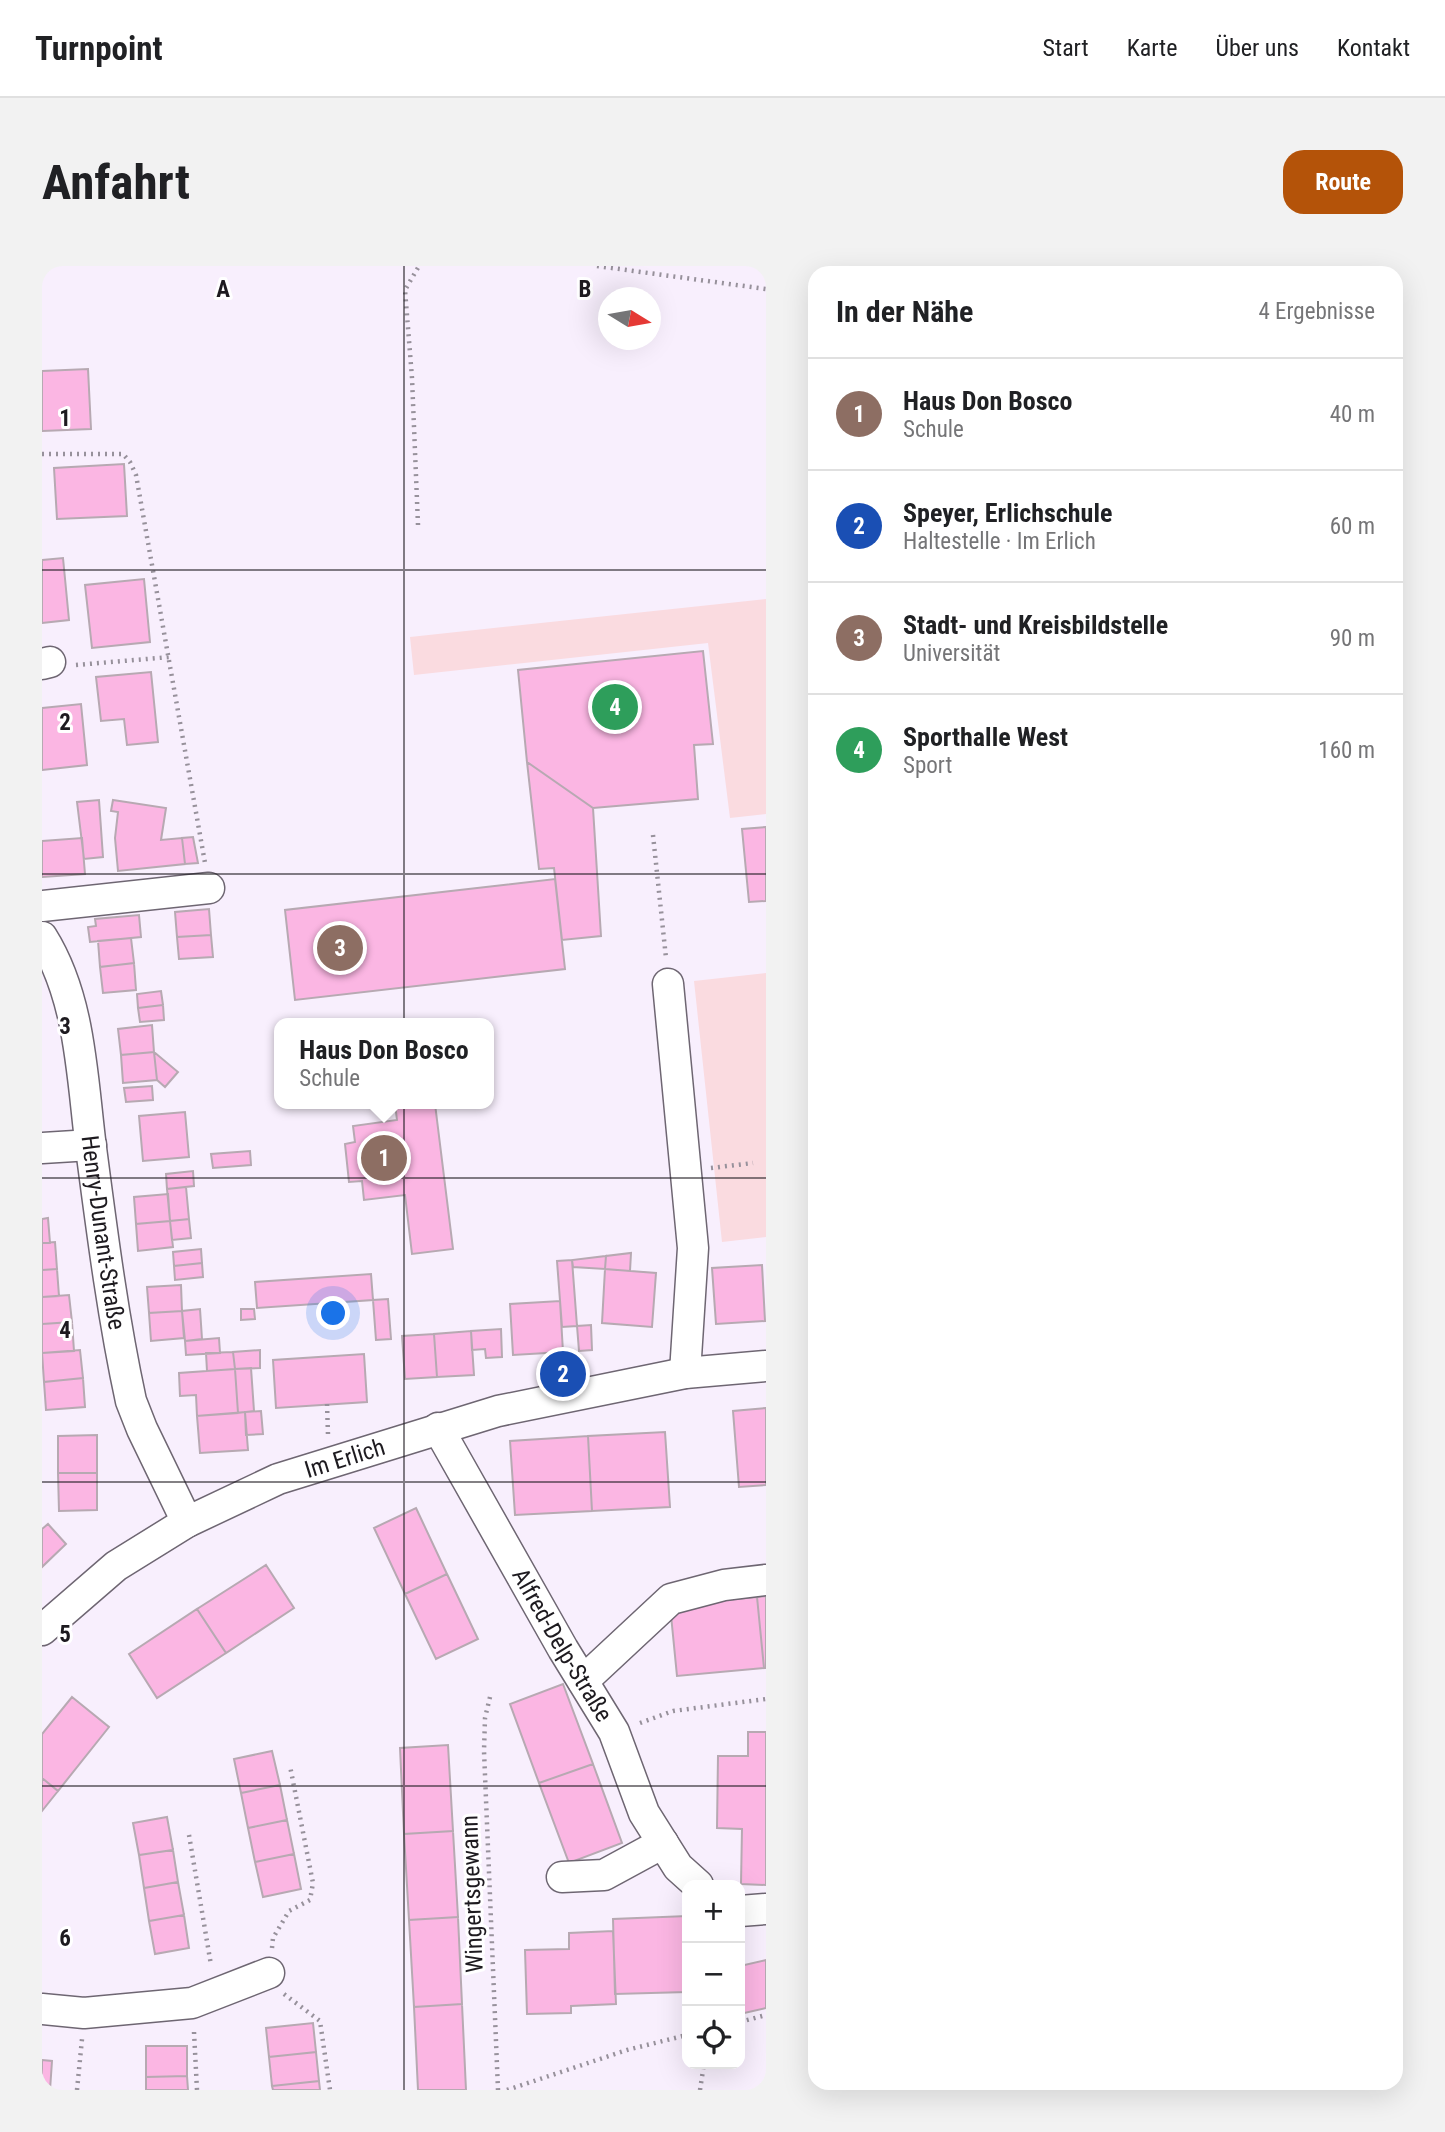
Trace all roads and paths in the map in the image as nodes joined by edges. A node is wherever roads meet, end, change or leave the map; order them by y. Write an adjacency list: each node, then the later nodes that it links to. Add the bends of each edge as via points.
1 (419, 266): 5 (path, via 405,290)
2 (597, 266): 3 (path)
3 (766, 289)
4 (42, 454): 6 (path, via 123,454 130,462)
5 (418, 525)
6 (170, 657): 7 (path, via 80,666); 9 (path)
7 (46, 663)
8 (653, 835): 12 (path)
9 (209, 888): 10 (street)
10 (42, 906)
11 (42, 937): 13 (street, Henry-Dunant-Straße, via 68,996 82,1064)
12 (668, 984): 16 (street)
13 (90, 1145): 14 (street); 20 (street, Henry-Dunant-Straße, via 131,1401)
14 (42, 1148)
15 (753, 1163): 16 (path)
16 (686, 1171): 18 (street, via 693,1248)
17 (766, 1366): 18 (street, Im Erlich)
18 (685, 1373): 19 (street, Im Erlich, via 498,1411)
19 (438, 1428): 20 (street, Im Erlich, via 278,1479); 23 (street, Alfred-Delp-Straße)
20 (187, 1522): 22 (street, Im Erlich, via 116,1566)
21 (766, 1580): 23 (street, via 671,1599)
22 (42, 1630)
23 (583, 1681): 26 (street, Alfred-Delp-Straße)
24 (490, 1697): 44 (path, Wingertsgewann, via 484,1751)
25 (766, 1699): 26 (path, via 673,1711)
26 (614, 1732): 29 (street, Alfred-Delp-Straße, via 644,1813)
27 (290, 1766): 33 (path, via 313,1883 310,1900 289,1911 273,1938)
28 (189, 1835): 34 (path, via 211,1966)
29 (680, 1865): 30 (street)
30 (562, 1877)
31 (766, 1909): 32 (street)
32 (745, 1911)
33 (269, 1973): 34 (street); 43 (path, via 285,1996 320,2021)
34 (202, 2000): 36 (street); 42 (path)
35 (42, 2009): 36 (street)
36 (85, 2013): 41 (path)
37 (766, 2015): 38 (path)
38 (745, 2021)
39 (682, 2036): 45 (path)
40 (703, 2069): 46 (path)
41 (77, 2090)
42 (197, 2090)
43 (330, 2090)
44 (498, 2090)
45 (507, 2090)
46 (700, 2090)

